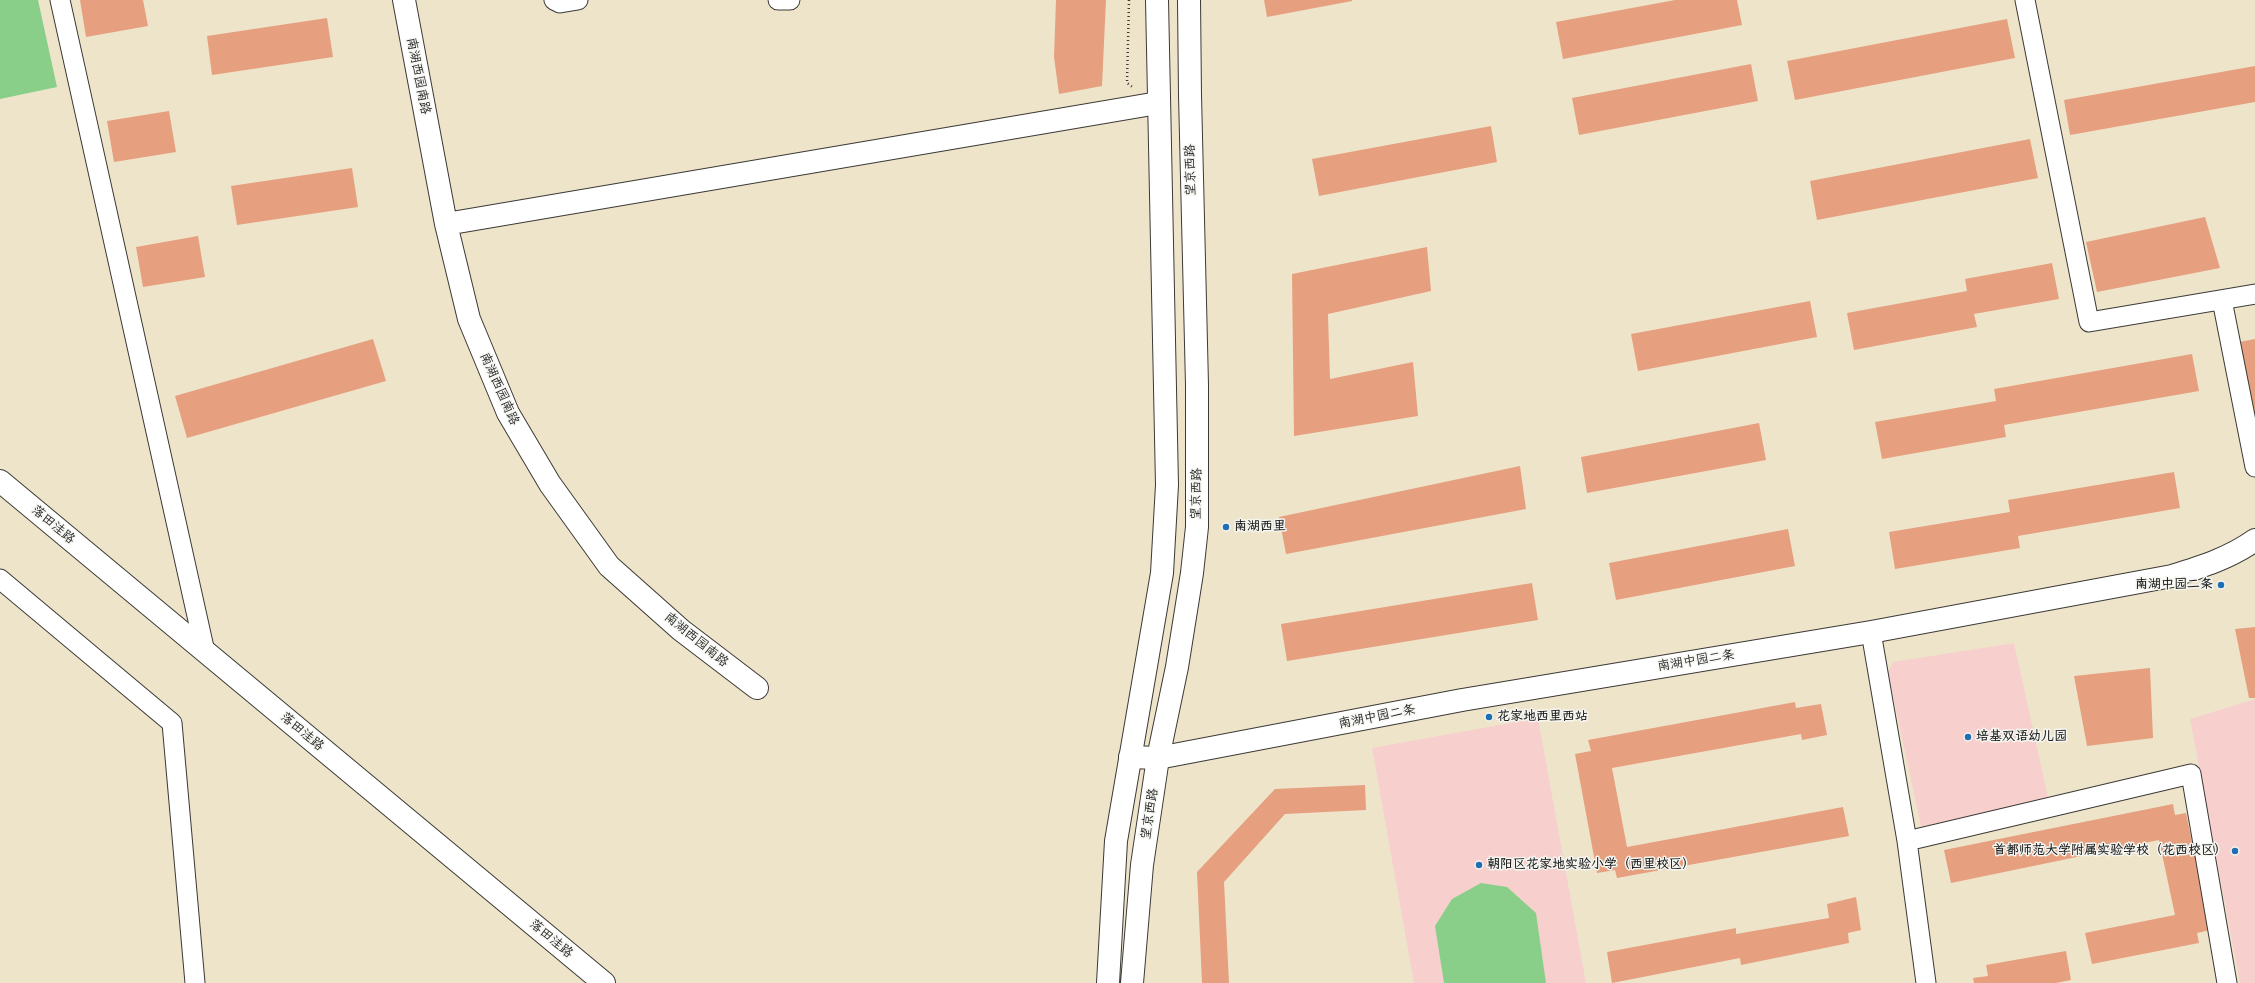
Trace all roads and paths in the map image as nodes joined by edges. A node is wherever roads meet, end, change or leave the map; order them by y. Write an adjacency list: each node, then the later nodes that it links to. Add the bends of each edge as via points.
1 (60, 0): 20 (street)
2 (404, 0): 12 (street, 南湖西园南路)
3 (554, 0): 4 (street, via 560,3)
4 (578, 0)
5 (778, 0): 6 (street)
6 (790, 0)
7 (1129, 0): 11 (path, via 1127,83)
8 (1157, 0): 11 (street)
9 (1189, 0): 23 (street, 望京西路, via 1197,385 1196,526 1192,574 1180,652)
10 (2026, 0): 14 (street, via 2089,322)
11 (1158, 103): 12 (street); 22 (street, via 1167,484 1162,574)
12 (446, 224): 21 (street, 南湖西园南路, via 469,319 508,413 550,484 609,566 681,630)
13 (2255, 294): 14 (street)
14 (2222, 300): 15 (street)
15 (2255, 467)
16 (0, 481): 20 (street, 落田洼路)
17 (2255, 540): 19 (street, 南湖中园二条, via 2211,563 2172,576)
18 (0, 579): 25 (street, via 172,723)
19 (1871, 632): 23 (street, 南湖中园二条, via 1470,699); 24 (street)
20 (205, 652): 26 (street, 落田洼路)
21 (757, 688)
22 (1130, 757): 23 (street, 南湖中园二条); 27 (street, via 1116,841)
23 (1158, 758): 28 (street, 望京西路, via 1142,865)
24 (1907, 841): 29 (street); 30 (street, via 2191,774)
25 (195, 983)
26 (604, 983)
27 (1108, 983)
28 (1132, 983)
29 (1926, 983)
30 (2227, 983)

